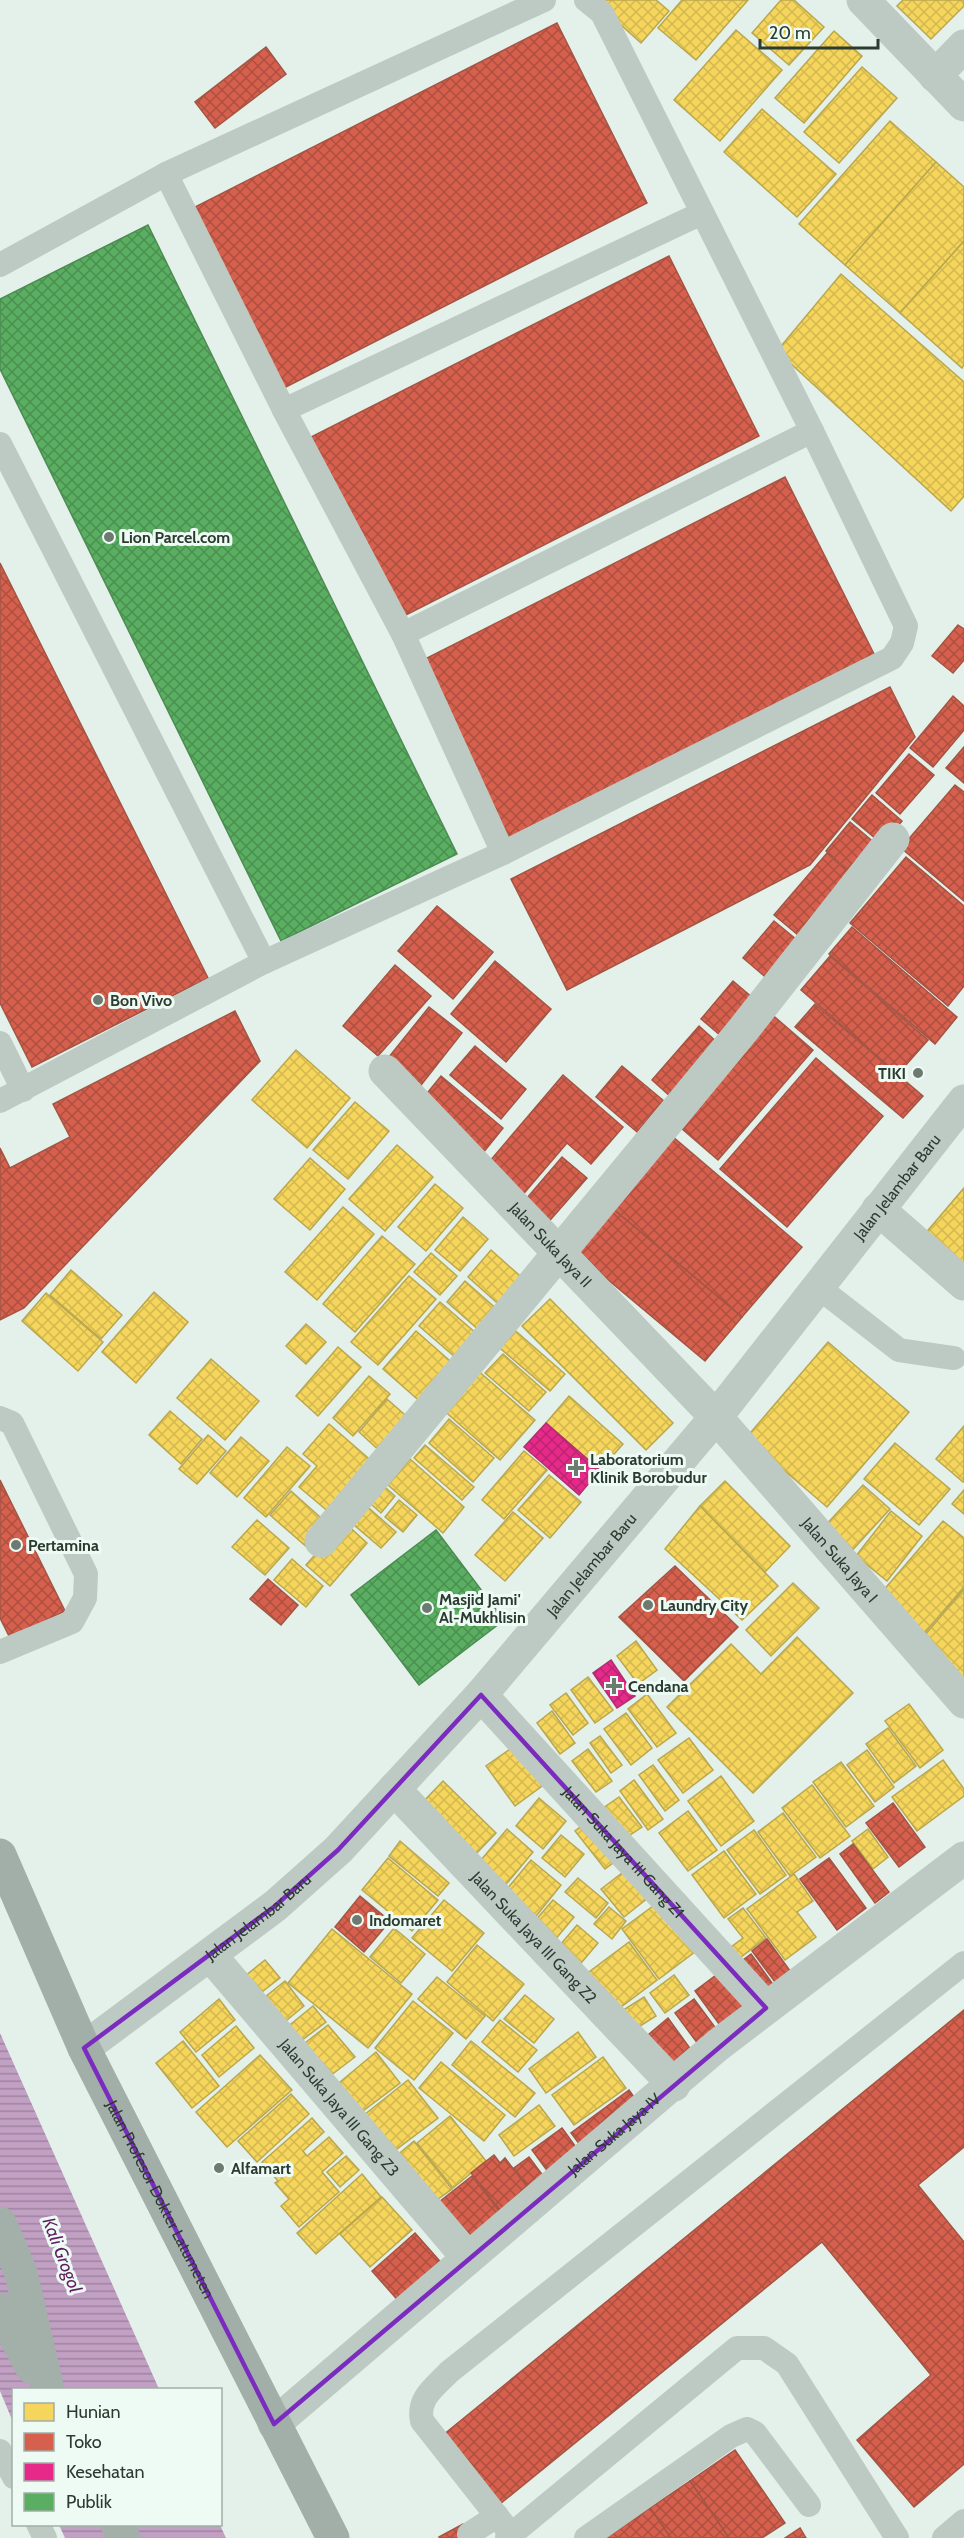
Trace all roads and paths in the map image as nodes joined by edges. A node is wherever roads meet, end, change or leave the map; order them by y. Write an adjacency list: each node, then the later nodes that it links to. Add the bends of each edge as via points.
1 (544, 0): 7 (lane)
2 (586, 0): 8 (lane, via 602,13)
3 (863, 0): 5 (street)
4 (964, 46): 5 (street)
5 (935, 76): 6 (street)
6 (964, 105)
7 (166, 174): 9 (lane); 10 (lane)
8 (702, 213): 10 (lane); 11 (lane)
9 (0, 265)
10 (284, 410): 13 (lane)
11 (812, 431): 13 (lane); 15 (lane, via 906,626 892,658)
12 (0, 444): 16 (lane)
13 (403, 634): 15 (lane)
14 (893, 839): 23 (street, via 743,1030)
15 (502, 853): 16 (lane)
16 (264, 962): 19 (lane)
17 (0, 1043): 19 (lane)
18 (385, 1071): 23 (street, Jalan Suka Jaya II)
19 (23, 1090): 20 (lane)
20 (0, 1101)
21 (964, 1101): 22 (street, Jalan Jelambar Baru)
22 (878, 1209): 24 (street); 25 (street, Jalan Jelambar Baru)
23 (559, 1251): 27 (street, Jalan Suka Jaya II); 29 (street)
24 (964, 1284)
25 (818, 1287): 26 (lane, via 899,1350); 27 (street, Jalan Jelambar Baru)
26 (954, 1358)
27 (716, 1417): 31 (street, Jalan Jelambar Baru); 32 (street, Jalan Suka Jaya I)
28 (0, 1418): 30 (lane, via 12,1424 86,1574 86,1598 72,1623)
29 (321, 1541)
30 (0, 1652)
31 (481, 1695): 33 (street, Jalan Jelambar Baru); 38 (street, Jalan Suka Jaya III Gang Z1)
32 (964, 1702)
33 (394, 1789): 36 (street, Jalan Jelambar Baru, via 338,1850 275,1906); 40 (street, Jalan Suka Jaya III Gang Z2)
34 (0, 1855): 39 (highway, Jalan Profesor Dokter Latumeten)
35 (964, 1858): 38 (street, Jalan Suka Jaya IV)
36 (210, 1955): 39 (street, Jalan Jelambar Baru); 42 (street, Jalan Suka Jaya III Gang Z3)
37 (964, 1963): 51 (lane, via 449,2372 424,2398 422,2421)
38 (766, 2008): 40 (street, Jalan Suka Jaya IV)
39 (84, 2048): 46 (highway, Jalan Profesor Dokter Latumeten)
40 (674, 2085): 42 (street, Jalan Suka Jaya IV)
41 (0, 2223): 45 (highway, via 21,2273)
42 (468, 2258): 46 (street, Jalan Suka Jaya IV)
43 (0, 2309): 44 (highway)
44 (44, 2388)
45 (45, 2388)
46 (274, 2424): 53 (highway, Jalan Profesor Dokter Latumeten)
47 (0, 2451): 48 (lane)
48 (12, 2473)
49 (809, 2505): 54 (lane, via 755,2433 747,2429 730,2436)
50 (964, 2521): 56 (lane)
51 (505, 2530): 52 (lane); 55 (lane, via 737,2348 764,2348 787,2364)
52 (469, 2534)
53 (333, 2538)
54 (586, 2538)
55 (897, 2538)
56 (945, 2538)

